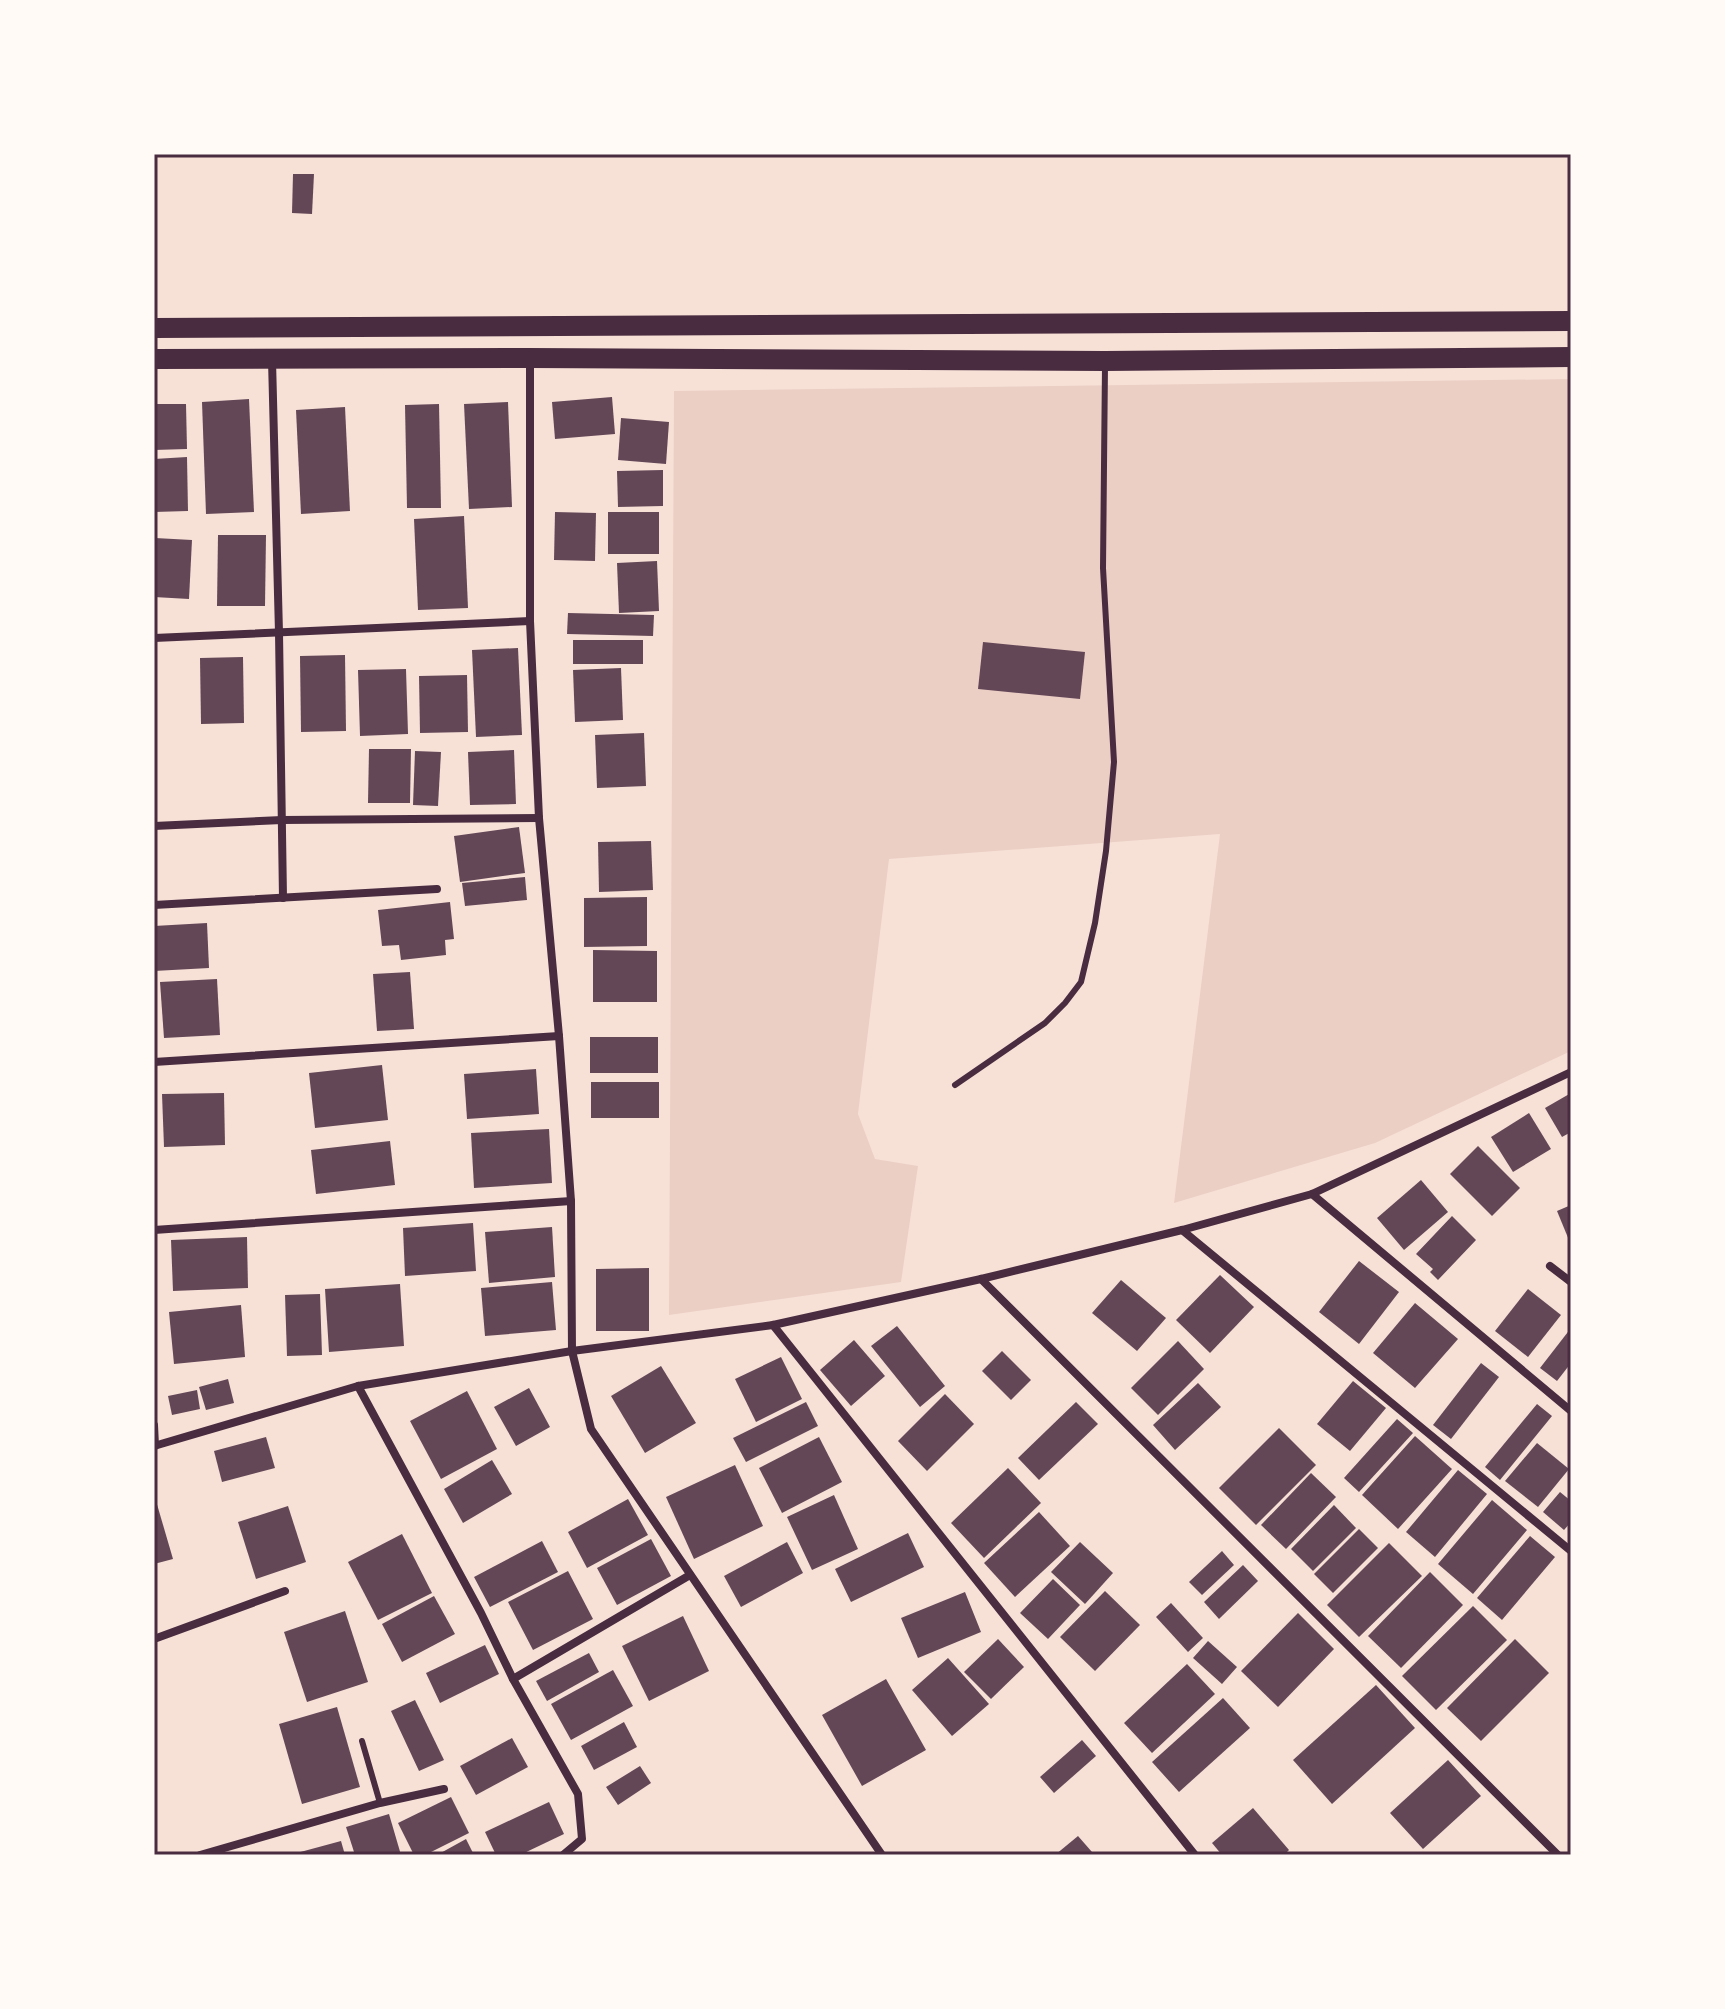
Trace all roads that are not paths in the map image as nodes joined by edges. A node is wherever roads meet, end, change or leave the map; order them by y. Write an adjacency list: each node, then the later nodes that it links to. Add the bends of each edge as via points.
1 (1571, 321): 2 (highway)
2 (154, 328)
3 (1571, 357): 7 (highway)
4 (530, 358): 6 (highway); 7 (highway); 8 (street)
5 (154, 359): 6 (highway)
6 (272, 359): 9 (street)
7 (1105, 361): 20 (lane, via 1103,568 1114,762 1095,923 1081,982 1065,1003 1045,1023)
8 (530, 621): 9 (street); 11 (street)
9 (279, 633): 10 (street); 12 (street)
10 (154, 638)
11 (539, 818): 12 (street); 17 (street)
12 (282, 820): 13 (street); 15 (street)
13 (154, 826)
14 (437, 889): 15 (street)
15 (283, 898): 16 (street)
16 (154, 905)
17 (559, 1036): 18 (street); 22 (street)
18 (154, 1062)
19 (1571, 1072): 21 (street)
20 (955, 1085)
21 (1312, 1194): 24 (street); 31 (street)
22 (571, 1201): 23 (street); 29 (street)
23 (154, 1230)
24 (1182, 1230): 26 (street); 34 (street)
25 (1550, 1266): 27 (street)
26 (981, 1279): 28 (street); 46 (street)
27 (1571, 1282)
28 (773, 1325): 29 (street); 45 (street)
29 (572, 1351): 30 (street); 35 (street, via 591,1429)
30 (358, 1386): 33 (street); 38 (street)
31 (1571, 1411)
32 (154, 1425): 33 (street)
33 (155, 1446)
34 (1571, 1551)
35 (690, 1575): 38 (street); 44 (street)
36 (285, 1591): 37 (street)
37 (154, 1639)
38 (513, 1679): 43 (street, via 578,1794 582,1839)
39 (362, 1741): 41 (lane)
40 (444, 1789): 41 (street)
41 (380, 1803): 42 (street)
42 (200, 1855)
43 (563, 1855)
44 (882, 1855)
45 (1195, 1855)
46 (1558, 1855)

